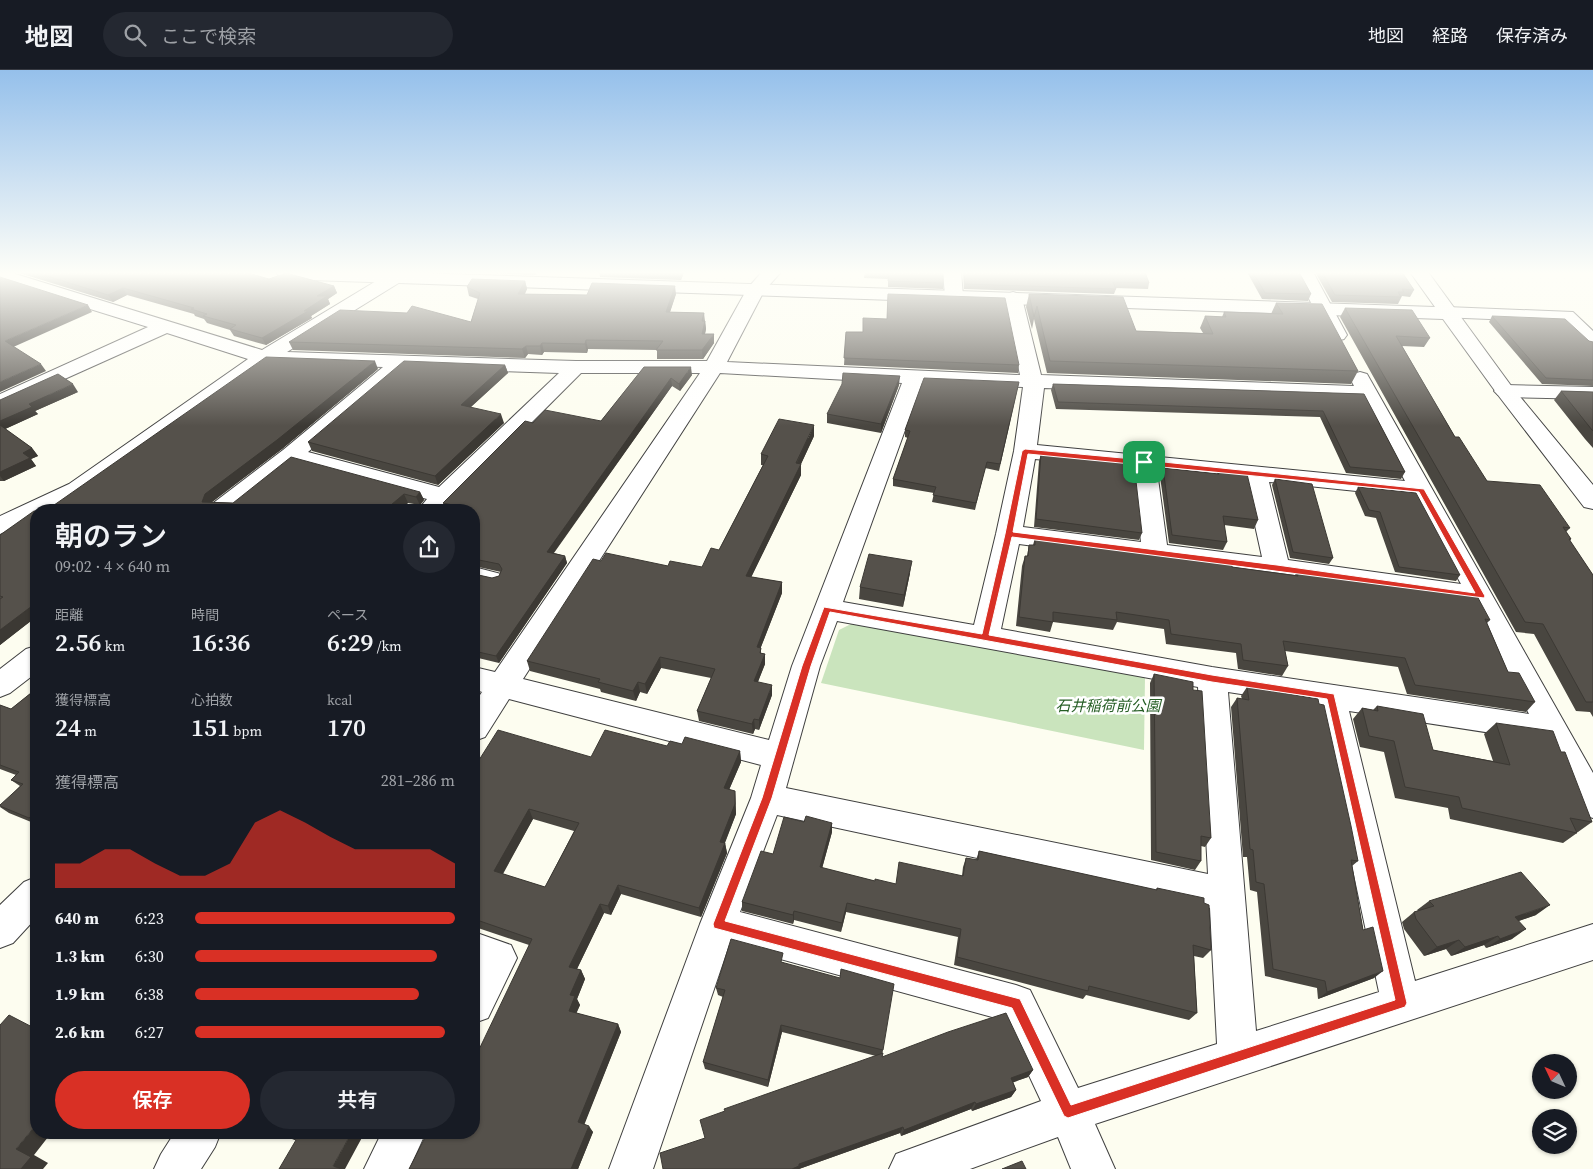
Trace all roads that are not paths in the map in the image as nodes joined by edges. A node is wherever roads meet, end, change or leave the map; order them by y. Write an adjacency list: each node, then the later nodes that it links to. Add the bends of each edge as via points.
1 (153, 323): 8 (street)
2 (320, 323): 10 (street)
3 (738, 323): 13 (street)
4 (1018, 323): 15 (street)
5 (1331, 323): 17 (street)
6 (1455, 323): 16 (street)
7 (1574, 323): 9 (street)
8 (164, 327): 10 (street); 19 (street)
9 (1593, 341)
10 (264, 357): 11 (street); 27 (street, via 77,489)
11 (402, 362): 12 (street); 21 (street)
12 (576, 367): 13 (street); 26 (street)
13 (714, 367): 14 (street); 43 (street)
14 (914, 377): 15 (street); 37 (street)
15 (1030, 380): 17 (street); 20 (street, via 1034,390)
16 (1505, 391): 18 (street); 25 (street)
17 (1368, 393): 24 (street)
18 (1593, 393)
19 (1, 399)
20 (1025, 451): 22 (street); 31 (street)
21 (291, 455): 26 (street); 28 (street)
22 (1144, 462): 23 (street); 32 (street)
23 (1255, 474): 24 (street); 33 (street)
24 (1422, 490): 36 (street)
25 (1593, 501)
26 (437, 503)
27 (46, 504)
28 (229, 504)
29 (30, 512): 30 (street)
30 (0, 526)
31 (1009, 534): 32 (street); 38 (street)
32 (1155, 552): 33 (street)
33 (1277, 568): 36 (street)
34 (480, 574): 35 (lane)
35 (495, 578)
36 (1481, 596): 46 (street)
37 (827, 609): 38 (street); 47 (street)
38 (985, 637): 40 (street)
39 (30, 662): 42 (street)
40 (1212, 678): 44 (street); 50 (street)
41 (480, 679): 43 (street)
42 (0, 685)
43 (503, 685): 45 (street); 47 (street)
44 (1331, 696): 46 (street); 57 (street)
45 (480, 719)
46 (1553, 730): 49 (street)
47 (778, 756): 48 (street)
48 (767, 798): 50 (street); 53 (street)
49 (1593, 804)
50 (1226, 895): 58 (street)
51 (30, 899): 52 (street)
52 (2, 924)
53 (718, 924): 59 (street, via 1016,1004); 64 (street)
54 (1593, 942): 57 (street)
55 (480, 952): 56 (street, via 498,958)
56 (480, 992)
57 (1401, 1003): 58 (street)
58 (1238, 1058): 59 (street)
59 (1068, 1112): 65 (street); 66 (street)
60 (195, 1139): 62 (street)
61 (401, 1139): 63 (street)
62 (176, 1169)
63 (386, 1169)
64 (631, 1169)
65 (911, 1169)
66 (1093, 1169)

